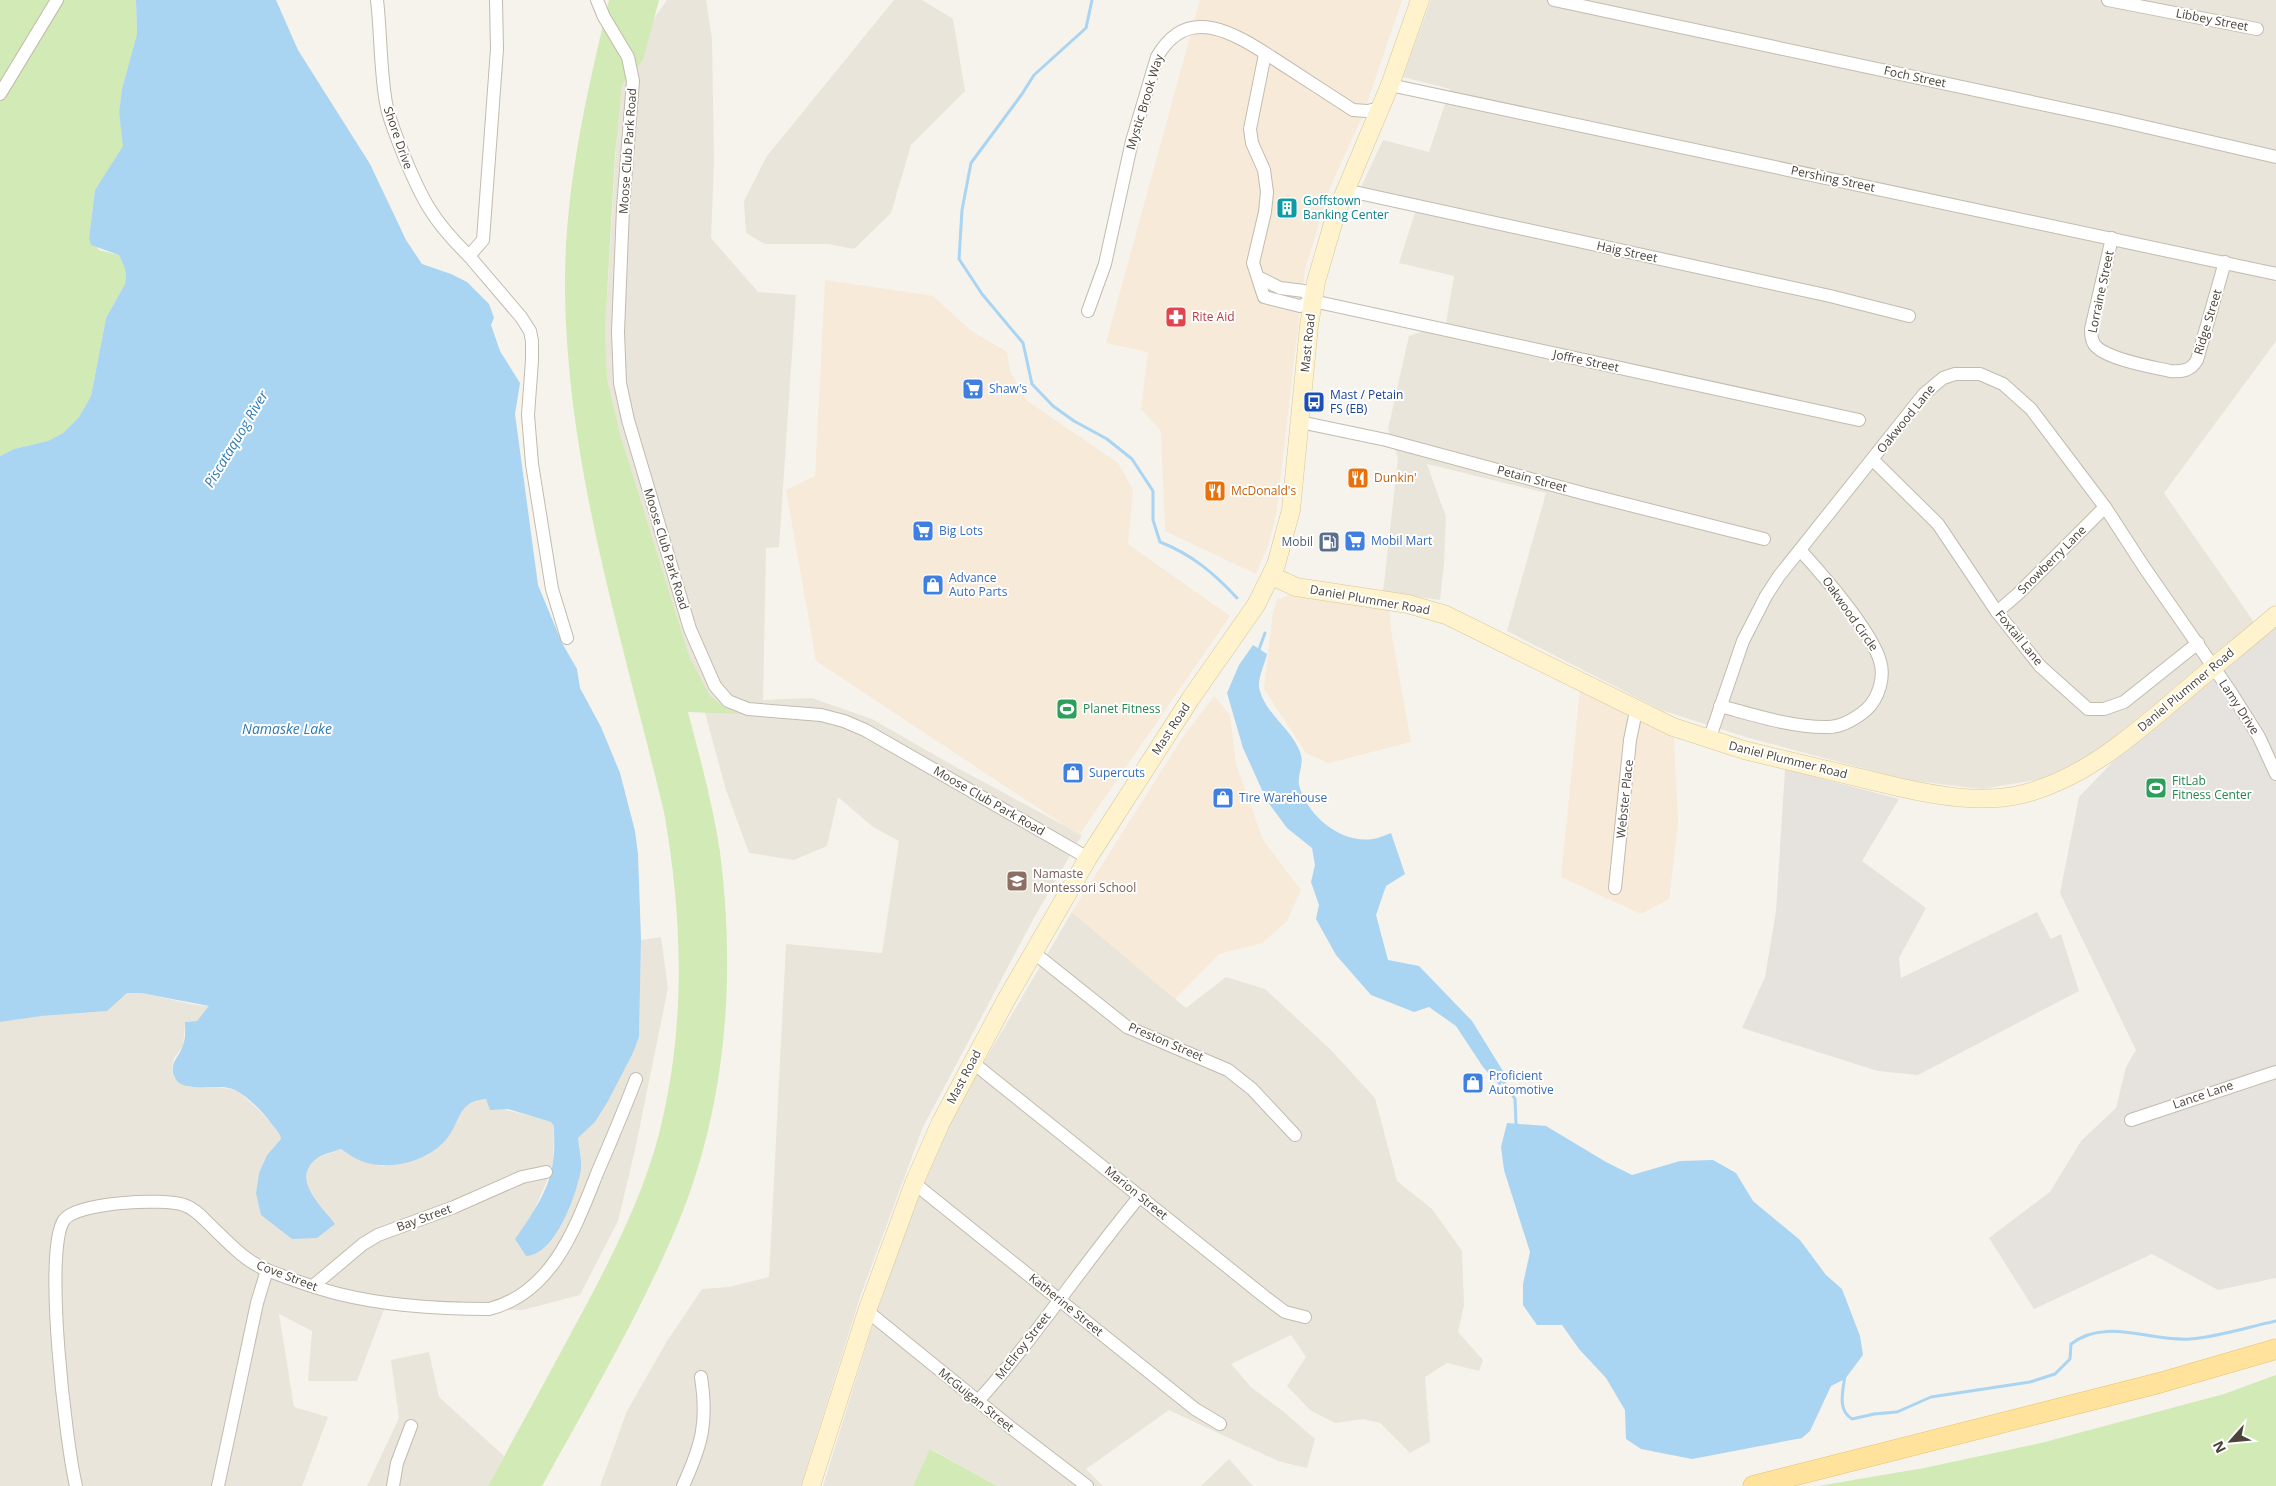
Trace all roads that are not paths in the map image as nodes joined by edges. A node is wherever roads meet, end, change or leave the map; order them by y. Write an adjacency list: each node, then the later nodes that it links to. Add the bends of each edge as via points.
1 (56, 0): 11 (street)
2 (377, 0): 16 (street, Shore Drive, via 389,116 428,208)
3 (496, 0): 16 (street, via 497,49 483,240)
4 (597, 0): 40 (street, Moose Club Park Road, via 628,57 633,81 623,208 618,332 620,383 690,629 715,686 728,701 748,709 822,715 865,730)
5 (1420, 0): 10 (main road, Mast Road)
6 (1554, 0): 13 (street, Foch Street)
7 (2108, 0): 8 (street, Libbey Street)
8 (2257, 29)
9 (1266, 54): 12 (street, Mystic Brook Way, via 1353,110 1367,112); 19 (street, via 1250,130 1264,170 1267,192 1253,263); 21 (street, Mystic Brook Way, via 1230,31 1204,25 1184,29 1161,48 1132,141 1105,264)
10 (1390, 85): 12 (main road, Mast Road); 15 (street, Pershing Street)
11 (0, 94)
12 (1381, 108): 14 (main road, Mast Road)
13 (2276, 157)
14 (1345, 190): 20 (main road, Mast Road, via 1325,248); 22 (street, Haig Street)
15 (2112, 238): 17 (street, Pershing Street); 23 (street, Lorraine Street, via 2091,329)
16 (469, 256): 33 (street, via 530,331 532,464 552,589)
17 (2224, 262): 18 (street, Pershing Street); 23 (street, Ridge Street, via 2197,360 2188,369 2170,372 2109,354)
18 (2276, 274)
19 (1258, 277): 20 (street, via 1280,288 1304,291); 20 (street, via 1264,297 1300,306)
20 (1313, 301): 24 (street, Joffre Street); 25 (main road, Mast Road)
21 (1088, 311)
22 (1909, 316)
23 (2094, 345)
24 (1859, 420)
25 (1300, 422): 28 (street, Petain Street, via 1386,440); 30 (main road, Mast Road, via 1291,510)
26 (1873, 460): 27 (street, Oakwood Lane, via 1933,385 1955,374 1980,374 2003,384 2022,400); 29 (street, Oakwood Lane); 31 (street, Foxtail Lane, via 1938,524)
27 (2105, 507): 31 (street, Snowberry Lane); 34 (street, Oakwood Lane)
28 (1764, 539)
29 (1800, 550): 36 (street, Oakwood Lane, via 1753,618); 36 (street, Oakwood Circle, via 1859,623 1877,652 1882,675 1876,698 1860,715 1827,728 1790,723)
30 (1272, 576): 37 (main road, Daniel Plummer Road, via 1296,587 1408,604 1446,615); 40 (main road, Mast Road)
31 (1997, 612): 34 (street, Foxtail Lane, via 2040,666 2088,709 2124,702)
32 (2276, 615): 35 (main road, Daniel Plummer Road)
33 (567, 638)
34 (2198, 643): 35 (street, Oakwood Lane)
35 (2213, 667): 38 (main road, Daniel Plummer Road, via 2098,760 2056,783 2021,794 1972,798 1920,792); 39 (street, Lamy Drive, via 2255,730)
36 (1720, 706): 38 (street, Oakwood Lane)
37 (1636, 710): 38 (main road, Daniel Plummer Road); 41 (street, Webster Place)
38 (1709, 740)
39 (2276, 774)
40 (1088, 858): 42 (main road, Mast Road)
41 (1615, 888)
42 (1033, 952): 43 (main road, Mast Road); 47 (street, Preston Street, via 1127,1026 1228,1070 1252,1089)
43 (972, 1062): 49 (main road, Mast Road); 50 (street, Marion Street)
44 (2276, 1072): 46 (street, Lance Lane)
45 (636, 1079): 52 (street, Cove Street, via 567,1242 544,1275 514,1300 489,1309 408,1305 360,1299)
46 (2131, 1120)
47 (1295, 1135)
48 (546, 1172): 52 (street, Bay Street, via 522,1177 378,1235)
49 (914, 1183): 53 (street, Katherine Street); 54 (main road, Mast Road)
50 (1140, 1196): 53 (street, McElroy Street); 55 (street, Marion Street, via 1285,1312)
51 (266, 1270): 52 (street, Cove Street); 61 (street, Cove Street, via 252,1262 198,1213 183,1205 160,1202 114,1204 87,1208 67,1217 58,1234 54,1267 60,1367); 62 (street)
52 (313, 1286)
53 (1059, 1299): 58 (street, McElroy Street); 59 (street, Katherine Street, via 1195,1409)
54 (867, 1311): 58 (street, McGuigan Street); 65 (main road, Mast Road)
55 (1305, 1317)
56 (2276, 1348): 67 (main road, via 2159,1383)
57 (701, 1377): 64 (street, via 703,1430)
58 (978, 1401): 66 (street, McGuigan Street)
59 (1220, 1424)
60 (412, 1426): 63 (street, via 397,1463)
61 (76, 1486)
62 (218, 1486)
63 (393, 1486)
64 (682, 1486)
65 (811, 1486)
66 (1087, 1486)
67 (1753, 1486)

